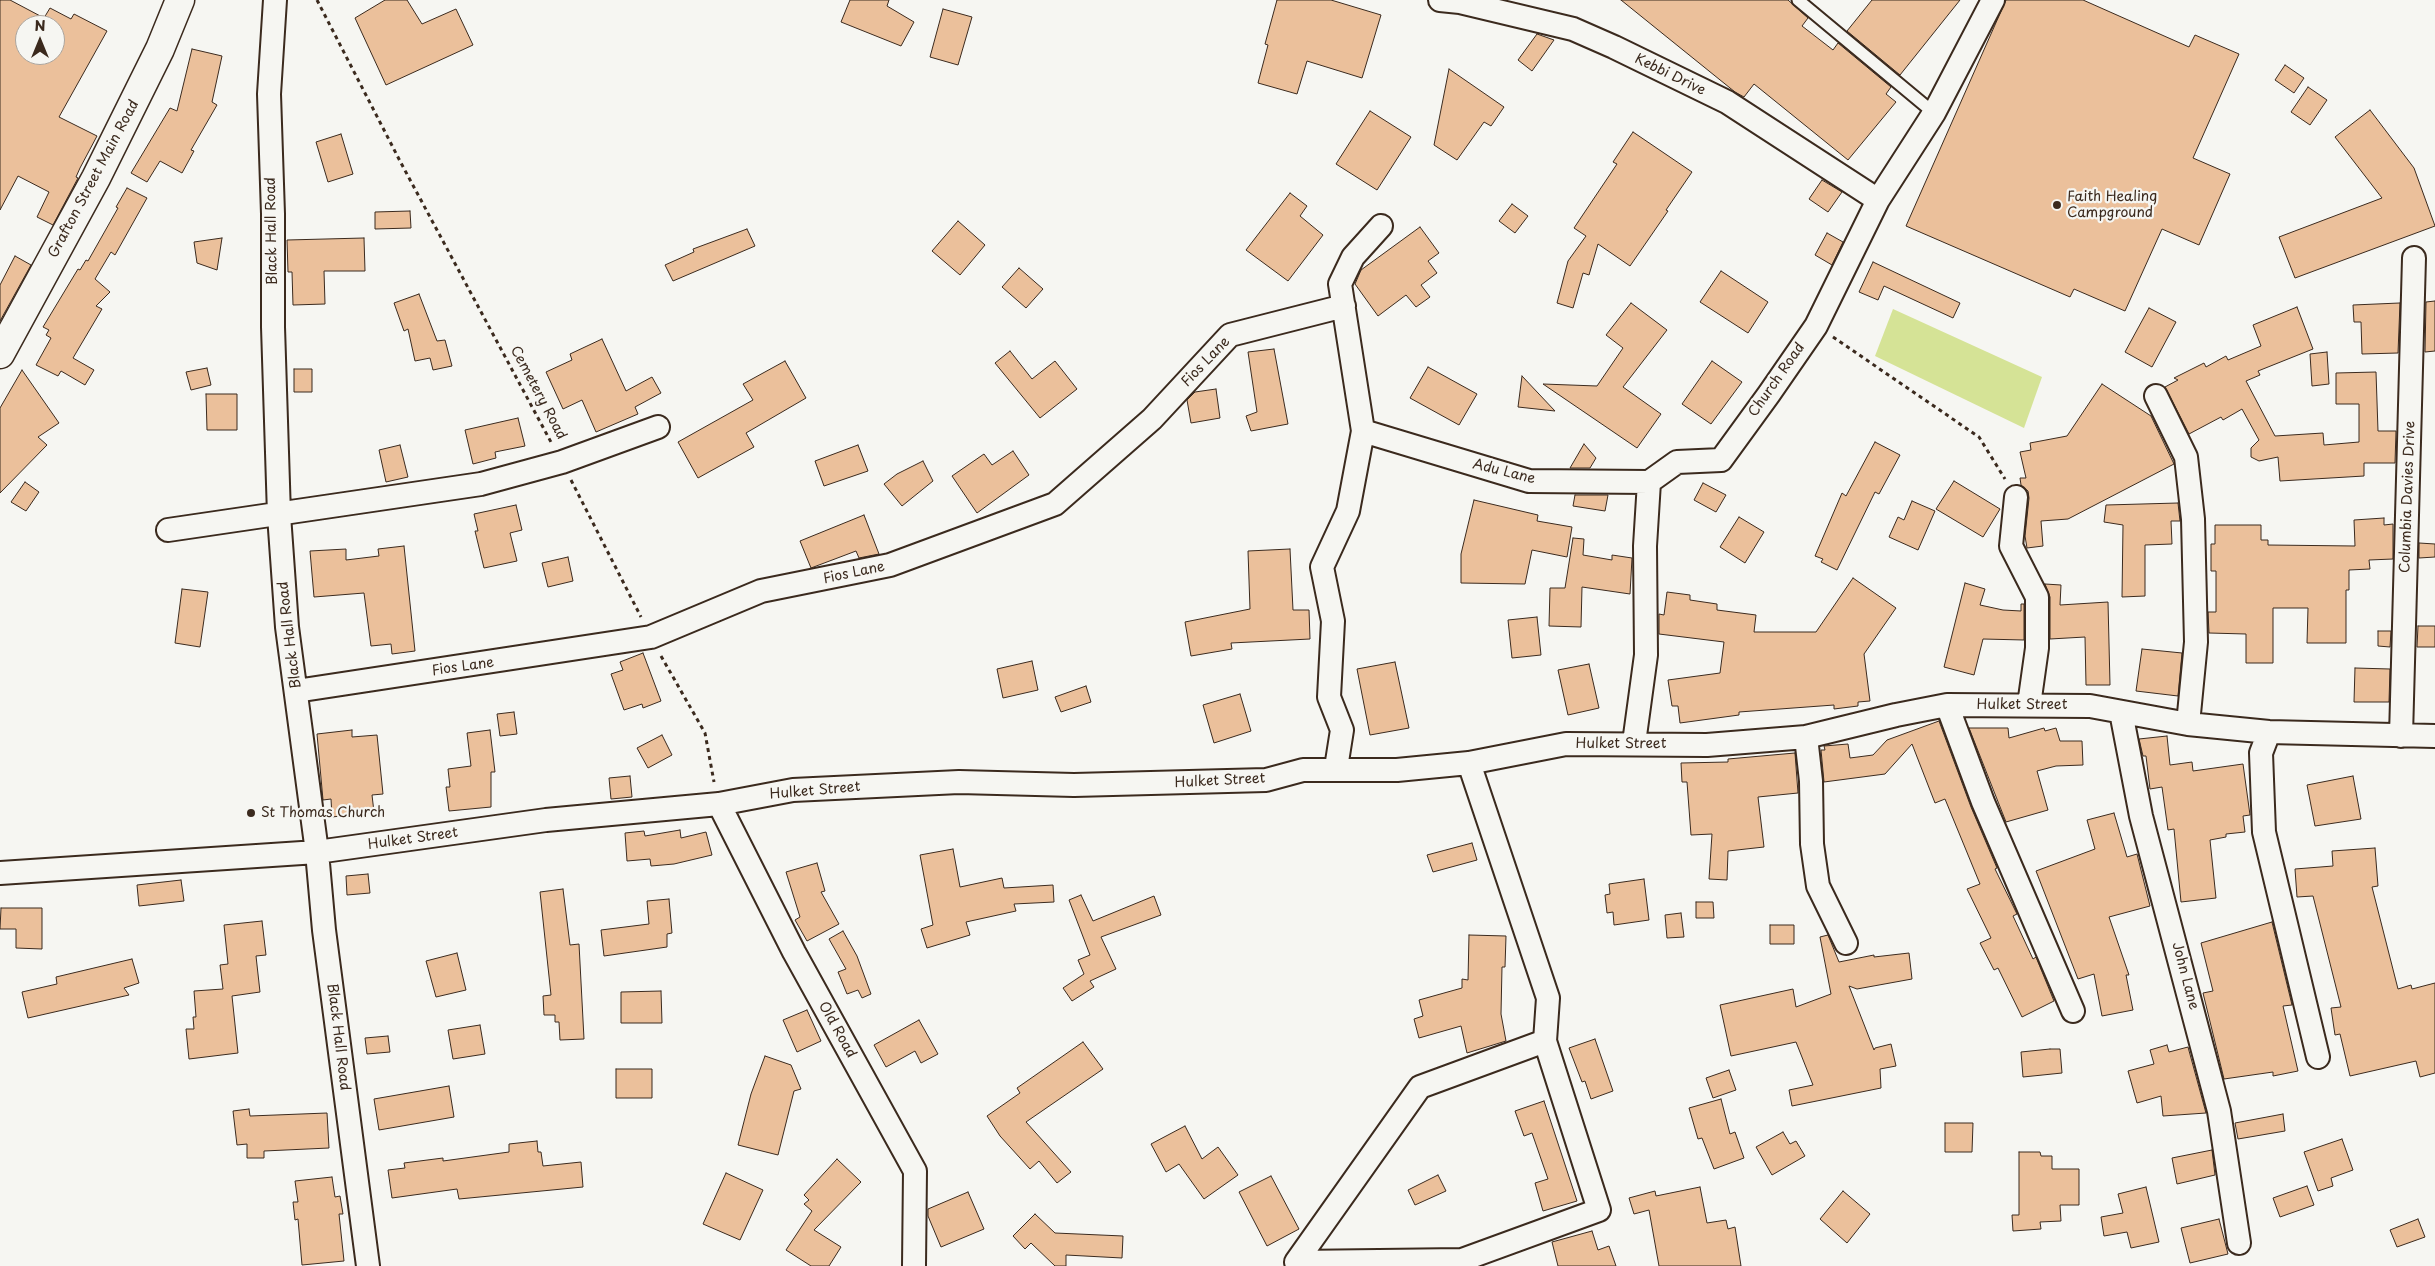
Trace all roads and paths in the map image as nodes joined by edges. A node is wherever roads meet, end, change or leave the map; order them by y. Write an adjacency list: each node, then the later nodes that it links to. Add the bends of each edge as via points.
1 (180, 0): 13 (street, Grafton Street Main Road, via 160,49 96,178)
2 (275, 0): 20 (street, Black Hall Road, via 269,94)
3 (317, 0): 17 (path, Cemetery Road)
4 (1440, 0): 8 (street, Kebbi Drive, via 1573,29 1614,47 1727,102)
5 (1798, 0): 7 (lane)
6 (1993, 0): 7 (street, Church Road)
7 (1934, 112): 8 (street, Church Road)
8 (1878, 200): 12 (street, Church Road)
9 (1381, 226): 11 (street, via 1353,257 1340,284)
10 (2414, 258): 29 (street, Columbia Davies Drive)
11 (1344, 306): 16 (street); 22 (street, Fios Lane, via 1230,335 1152,419 1055,504 890,566 761,591)
12 (1816, 326): 18 (street, Church Road, via 1721,460 1676,462); 19 (path, via 1979,437)
13 (0, 354)
14 (2156, 396): 27 (street, via 2186,457 2193,519 2196,642)
15 (658, 427): 17 (street)
16 (1363, 431): 18 (street, Adu Lane, via 1529,481); 34 (street, via 1348,511 1322,567 1333,621 1329,697 1342,730)
17 (562, 462): 20 (street, via 481,484); 22 (path, Cemetery Road)
18 (1649, 482): 32 (street, via 1645,546 1646,655)
19 (2016, 497): 25 (street, via 2011,546 2037,597 2037,648)
20 (279, 515): 21 (street); 23 (street, Black Hall Road, via 287,627)
21 (168, 530)
22 (651, 637): 23 (street, Fios Lane); 35 (path, Cemetery Road, via 705,733)
23 (296, 691): 36 (street, Black Hall Road)
24 (1947, 705): 25 (street, Hulket Street); 31 (street, Hulket Street, via 1896,714); 39 (street, via 1983,802)
25 (2029, 705): 26 (street, Hulket Street, via 2090,706)
26 (2121, 712): 27 (street, Hulket Street); 42 (street, John Lane, via 2141,816 2220,1111)
27 (2188, 724): 28 (street, Hulket Street)
28 (2269, 732): 29 (street, Hulket Street); 41 (street, via 2261,753 2264,832)
29 (2401, 736): 30 (street, Hulket Street)
30 (2435, 736)
31 (1806, 737): 32 (street, Hulket Street, via 1707,745); 38 (street, via 1811,781 1812,844 1818,886)
32 (1634, 743): 33 (street, Hulket Street, via 1566,744)
33 (1469, 763): 34 (street, Hulket Street, via 1397,770); 40 (street, via 1548,998)
34 (1336, 768): 35 (street, Hulket Street, via 1303,770 1266,780 1074,785 959,782 793,790)
35 (718, 804): 36 (street, Hulket Street, via 546,820); 44 (street, Old Road, via 794,952 915,1171)
36 (317, 852): 37 (street, Hulket Street); 43 (street, Black Hall Road, via 324,930)
37 (0, 873)
38 (1846, 943)
39 (2073, 1011)
40 (1545, 1041): 40 (street, via 1420,1087 1296,1262 1462,1260 1599,1210)
41 (2318, 1057)
42 (2239, 1242)
43 (368, 1266)
44 (914, 1266)

